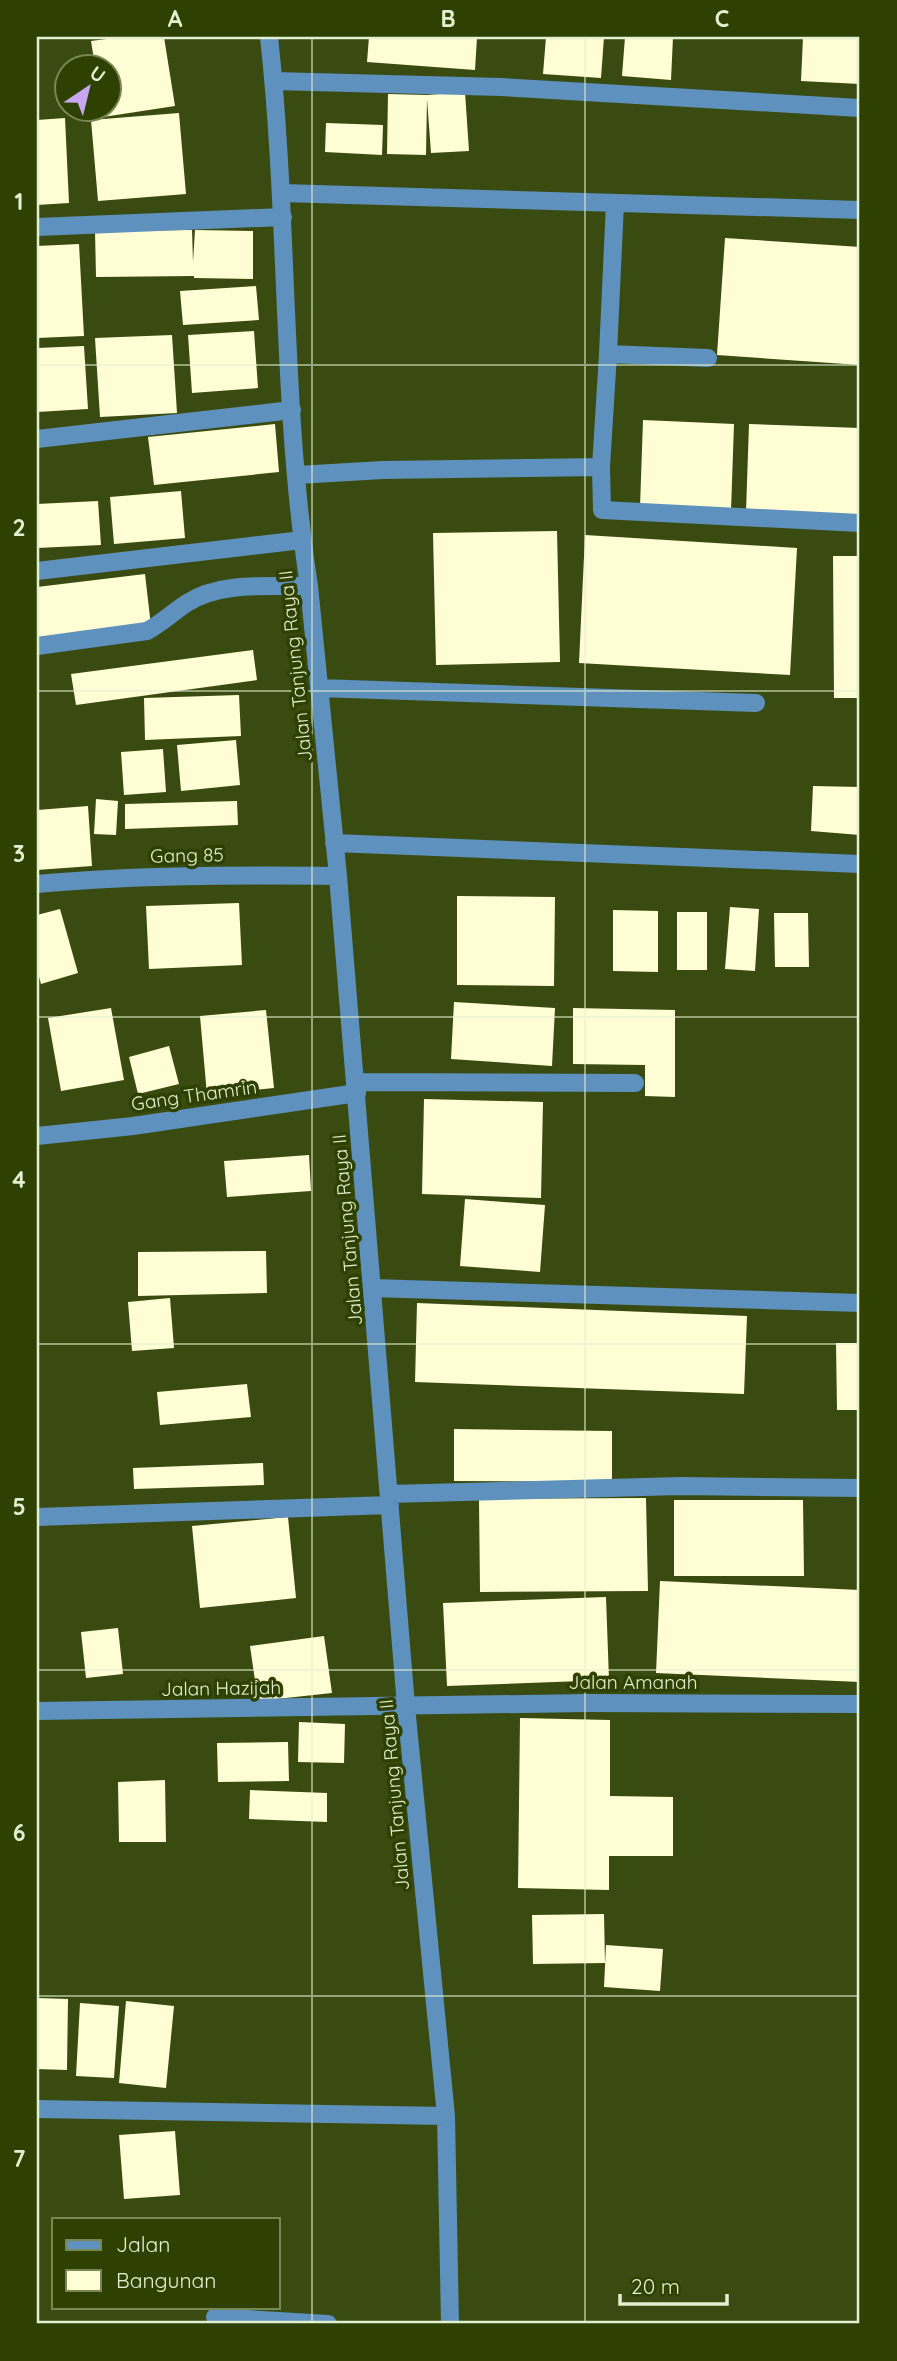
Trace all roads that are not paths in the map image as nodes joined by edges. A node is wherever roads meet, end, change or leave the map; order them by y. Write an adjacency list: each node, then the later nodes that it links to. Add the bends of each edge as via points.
1 (269, 37): 2 (street, Jalan Tanjung Raya II)
2 (274, 81): 3 (street, via 500,87); 4 (street, Jalan Tanjung Raya II)
3 (860, 108)
4 (282, 193): 5 (street); 7 (street, Jalan Tanjung Raya II)
5 (615, 203): 6 (street); 9 (street)
6 (860, 210)
7 (283, 217): 8 (street); 11 (street, Jalan Tanjung Raya II)
8 (37, 228)
9 (608, 354): 10 (street); 13 (street)
10 (708, 358)
11 (292, 410): 12 (street); 14 (street, Jalan Tanjung Raya II)
12 (37, 439)
13 (601, 467): 14 (street); 15 (street, via 602,510)
14 (297, 475): 16 (street, Jalan Tanjung Raya II)
15 (860, 523)
16 (302, 541): 17 (street); 18 (street, Jalan Tanjung Raya II)
17 (37, 571)
18 (309, 586): 19 (street, via 223,589 188,602 147,631); 20 (street, Jalan Tanjung Raya II)
19 (37, 646)
20 (320, 688): 21 (street); 22 (street, Jalan Tanjung Raya II)
21 (756, 703)
22 (334, 843): 23 (street); 24 (street, Jalan Tanjung Raya II)
23 (860, 864)
24 (338, 876): 25 (street, Gang 85, via 142,877); 27 (street, Jalan Tanjung Raya II)
25 (37, 884)
26 (635, 1083): 27 (street, Gang Thamrin)
27 (356, 1088): 28 (street, Gang Thamrin, via 134,1126); 29 (street, Jalan Tanjung Raya II)
28 (37, 1136)
29 (372, 1288): 30 (street); 32 (street, Jalan Tanjung Raya II)
30 (860, 1303)
31 (860, 1488): 32 (street, via 680,1486)
32 (390, 1500): 33 (street); 35 (street, Jalan Tanjung Raya II)
33 (37, 1517)
34 (860, 1704): 35 (street, Jalan Amanah)
35 (406, 1706): 36 (street, Jalan Hazijah); 38 (street, Jalan Tanjung Raya II)
36 (37, 1711)
37 (37, 2109): 38 (street)
38 (446, 2116): 41 (street, Jalan Tanjung Raya II)
39 (215, 2317): 40 (street)
40 (327, 2324)
41 (450, 2324)

